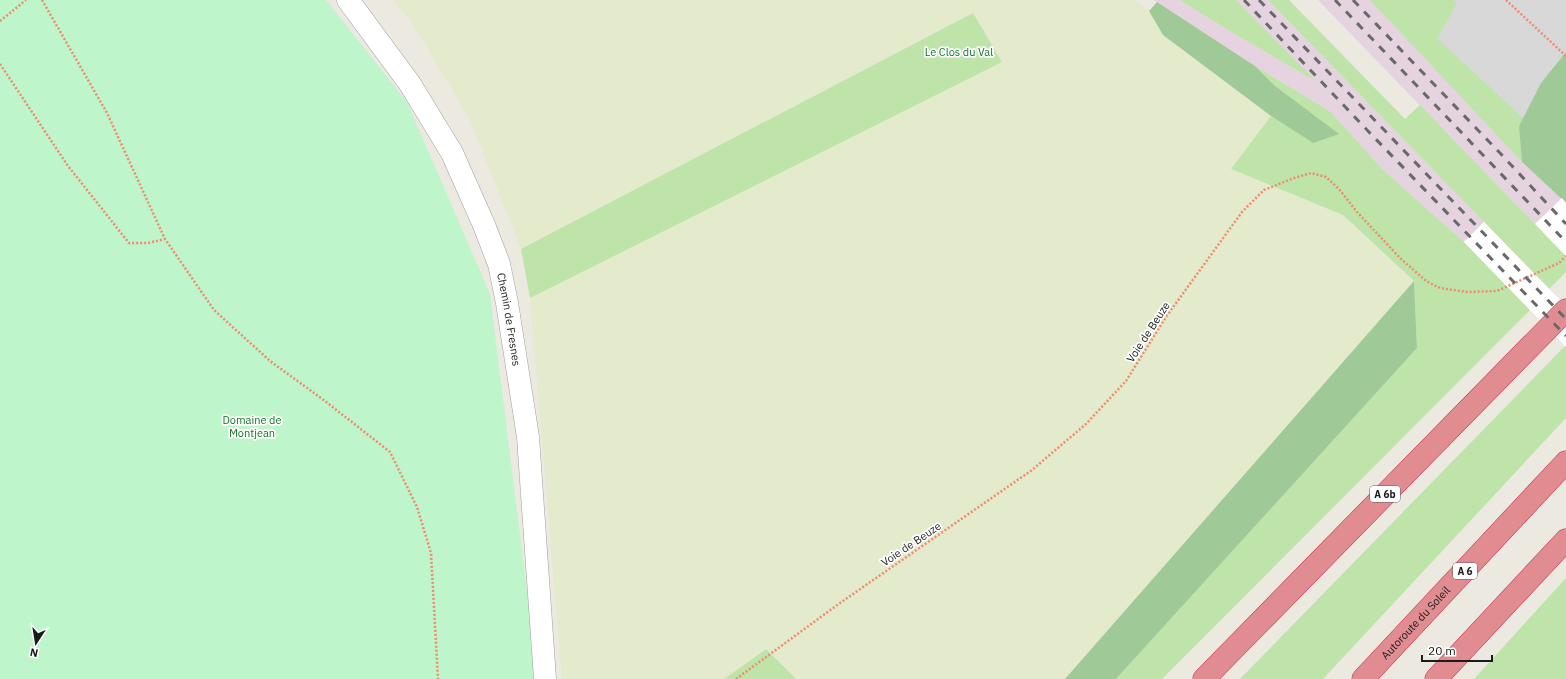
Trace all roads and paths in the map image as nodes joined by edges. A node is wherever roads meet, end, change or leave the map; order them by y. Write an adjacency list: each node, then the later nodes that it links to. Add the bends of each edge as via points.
1 (26, 0): 5 (path)
2 (42, 0): 8 (path, via 107,113)
3 (348, 0): 14 (street, Chemin de Fresnes, via 410,84 452,153 499,264 528,436)
4 (1506, 0): 6 (path)
5 (0, 20)
6 (1566, 56)
7 (0, 64): 8 (path, via 68,166 129,243 148,243)
8 (165, 239): 13 (path, via 214,310 270,361 390,452 417,507 431,553)
9 (1566, 256): 15 (path, Voie de Beuze, via 1559,263 1497,291 1467,292 1440,288 1426,281 1401,259 1326,177 1311,173 1264,190 1242,212 1166,317 1126,381 1086,424 1032,470 840,603)
10 (1566, 310): 16 (highway, A 6b)
11 (1566, 462): 17 (highway, Autoroute du Soleil / A 6)
12 (1566, 540): 18 (highway)
13 (438, 679)
14 (546, 679)
15 (736, 679)
16 (1204, 679)
17 (1363, 679)
18 (1436, 679)

